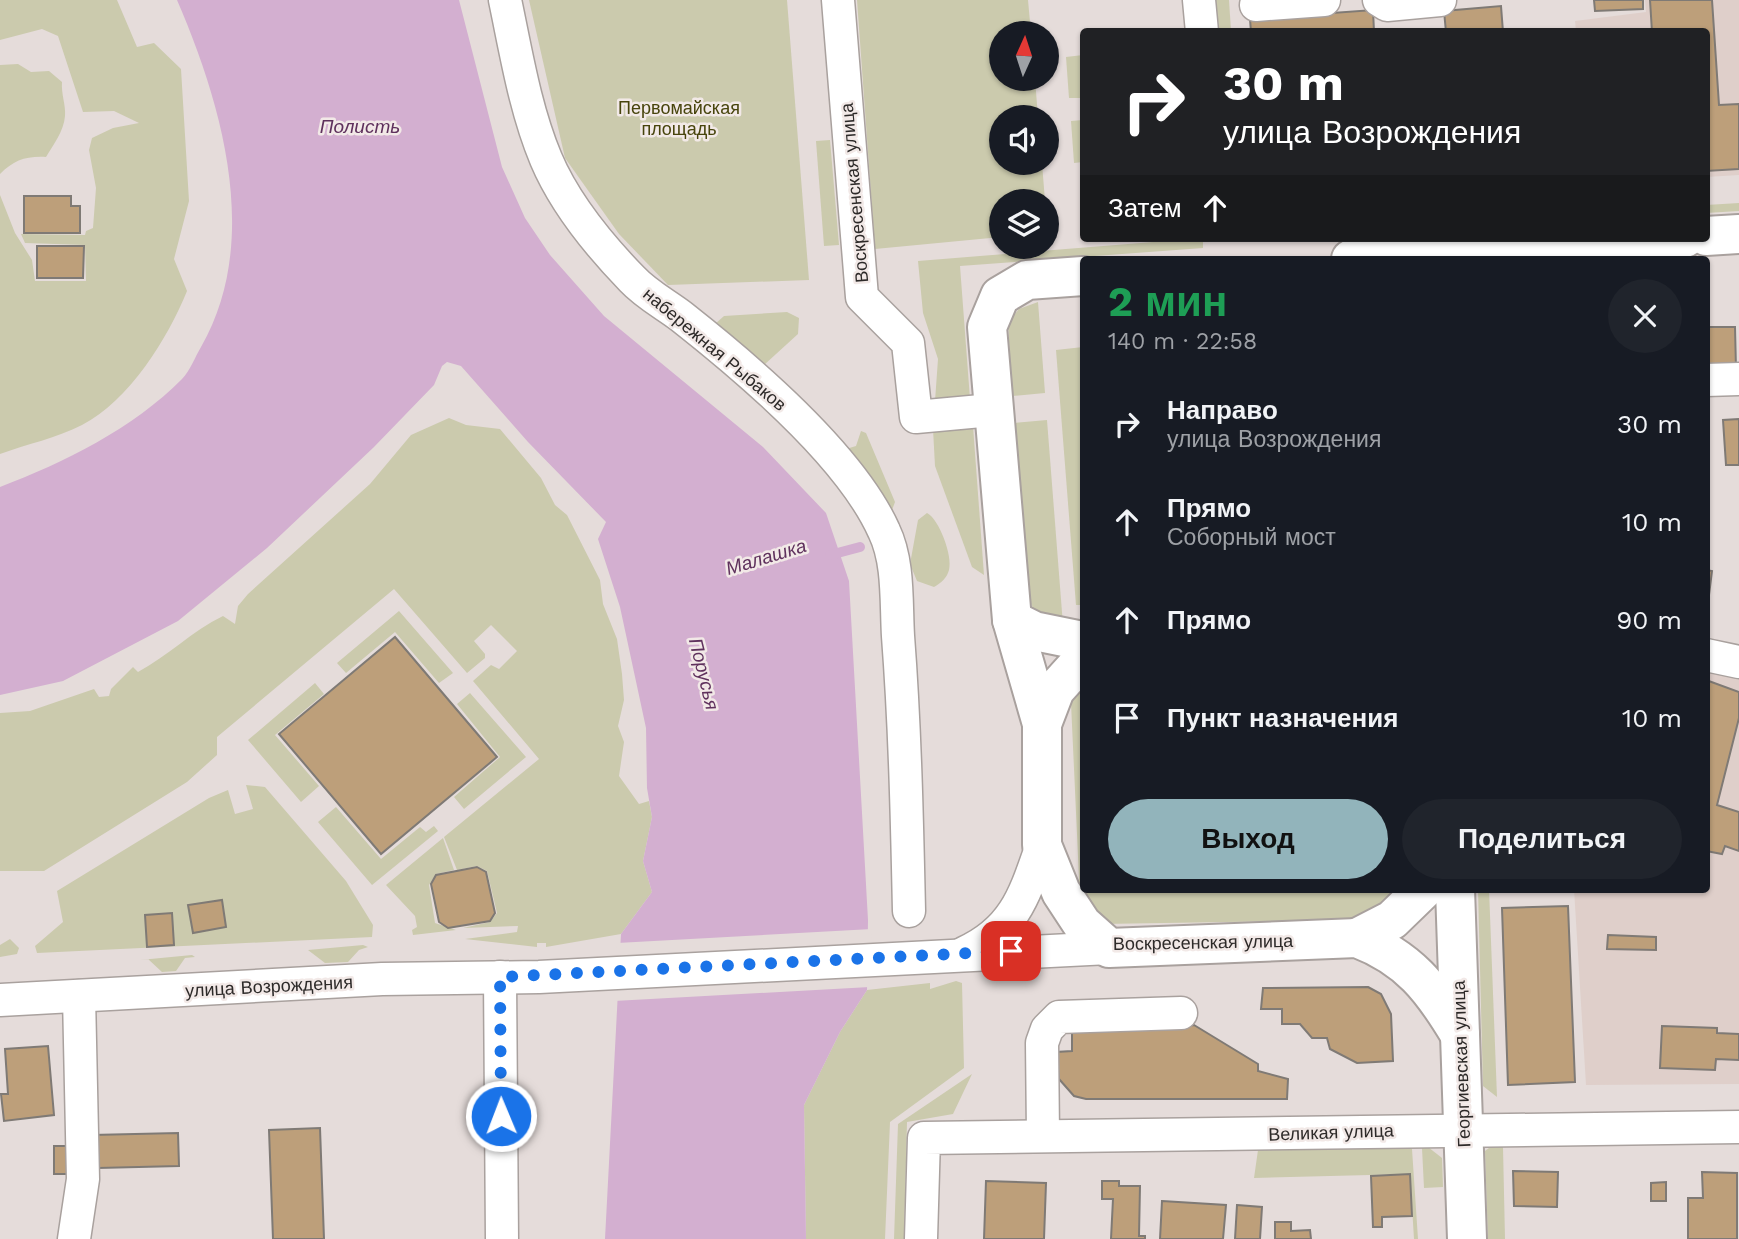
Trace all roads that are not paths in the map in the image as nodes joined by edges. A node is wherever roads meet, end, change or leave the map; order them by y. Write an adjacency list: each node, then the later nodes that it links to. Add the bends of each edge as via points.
1 (505, 0): 28 (street, набережная Рыбаков, via 546,159 580,218 633,280 775,396 868,502 885,533 893,565 905,732)
2 (838, 0): 18 (street, Воскресенская улица, via 862,297 908,343 916,417)
3 (1199, 0): 8 (street)
4 (1324, 0): 6 (street)
5 (1440, 0): 7 (street)
6 (1256, 5)
7 (1385, 12)
8 (1202, 28)
9 (1739, 234): 10 (main road)
10 (1710, 236)
11 (1667, 242): 13 (main road)
12 (1410, 247): 13 (main road); 14 (main road)
13 (1630, 250)
14 (1366, 256)
15 (1080, 276): 18 (main road, Воскресенская улица, via 1027,280 1000,296 987,327)
16 (1739, 379): 17 (street)
17 (1710, 380)
18 (992, 410): 19 (main road, Воскресенская улица)
19 (1012, 620): 20 (main road, via 1034,631); 24 (main road, Воскресенская улица)
20 (1080, 640)
21 (1710, 656): 23 (street)
22 (1080, 662): 24 (main road, via 1055,690)
23 (1739, 662)
24 (1042, 724): 25 (main road, Воскресенская улица)
25 (1042, 845): 30 (main road, Воскресенская улица, via 1061,892 1082,923); 31 (street, via 1026,891 1007,923 989,942)
26 (1420, 893): 29 (main road, via 1392,920)
27 (1455, 893): 36 (main road, Георгиевская улица)
28 (909, 911)
29 (1357, 938): 30 (main road, Воскресенская улица); 36 (main road, via 1387,949 1410,966)
30 (1109, 948): 31 (street, улица Возрождения)
31 (950, 954): 32 (street, улица Возрождения)
32 (500, 977): 33 (street, улица Возрождения); 41 (street)
33 (79, 996): 34 (street, улица Возрождения); 40 (street, via 83,1179)
34 (0, 1000)
35 (1181, 1013): 39 (street, via 1059,1017 1042,1043)
36 (1460, 1035): 38 (main road, Георгиевская улица)
37 (1739, 1127): 38 (street, Великая улица)
38 (1463, 1129): 39 (street, Великая улица); 43 (main road, Георгиевская улица)
39 (1043, 1135): 42 (street, Великая улица, via 923,1138)
40 (75, 1239)
41 (502, 1239)
42 (922, 1239)
43 (1467, 1239)

